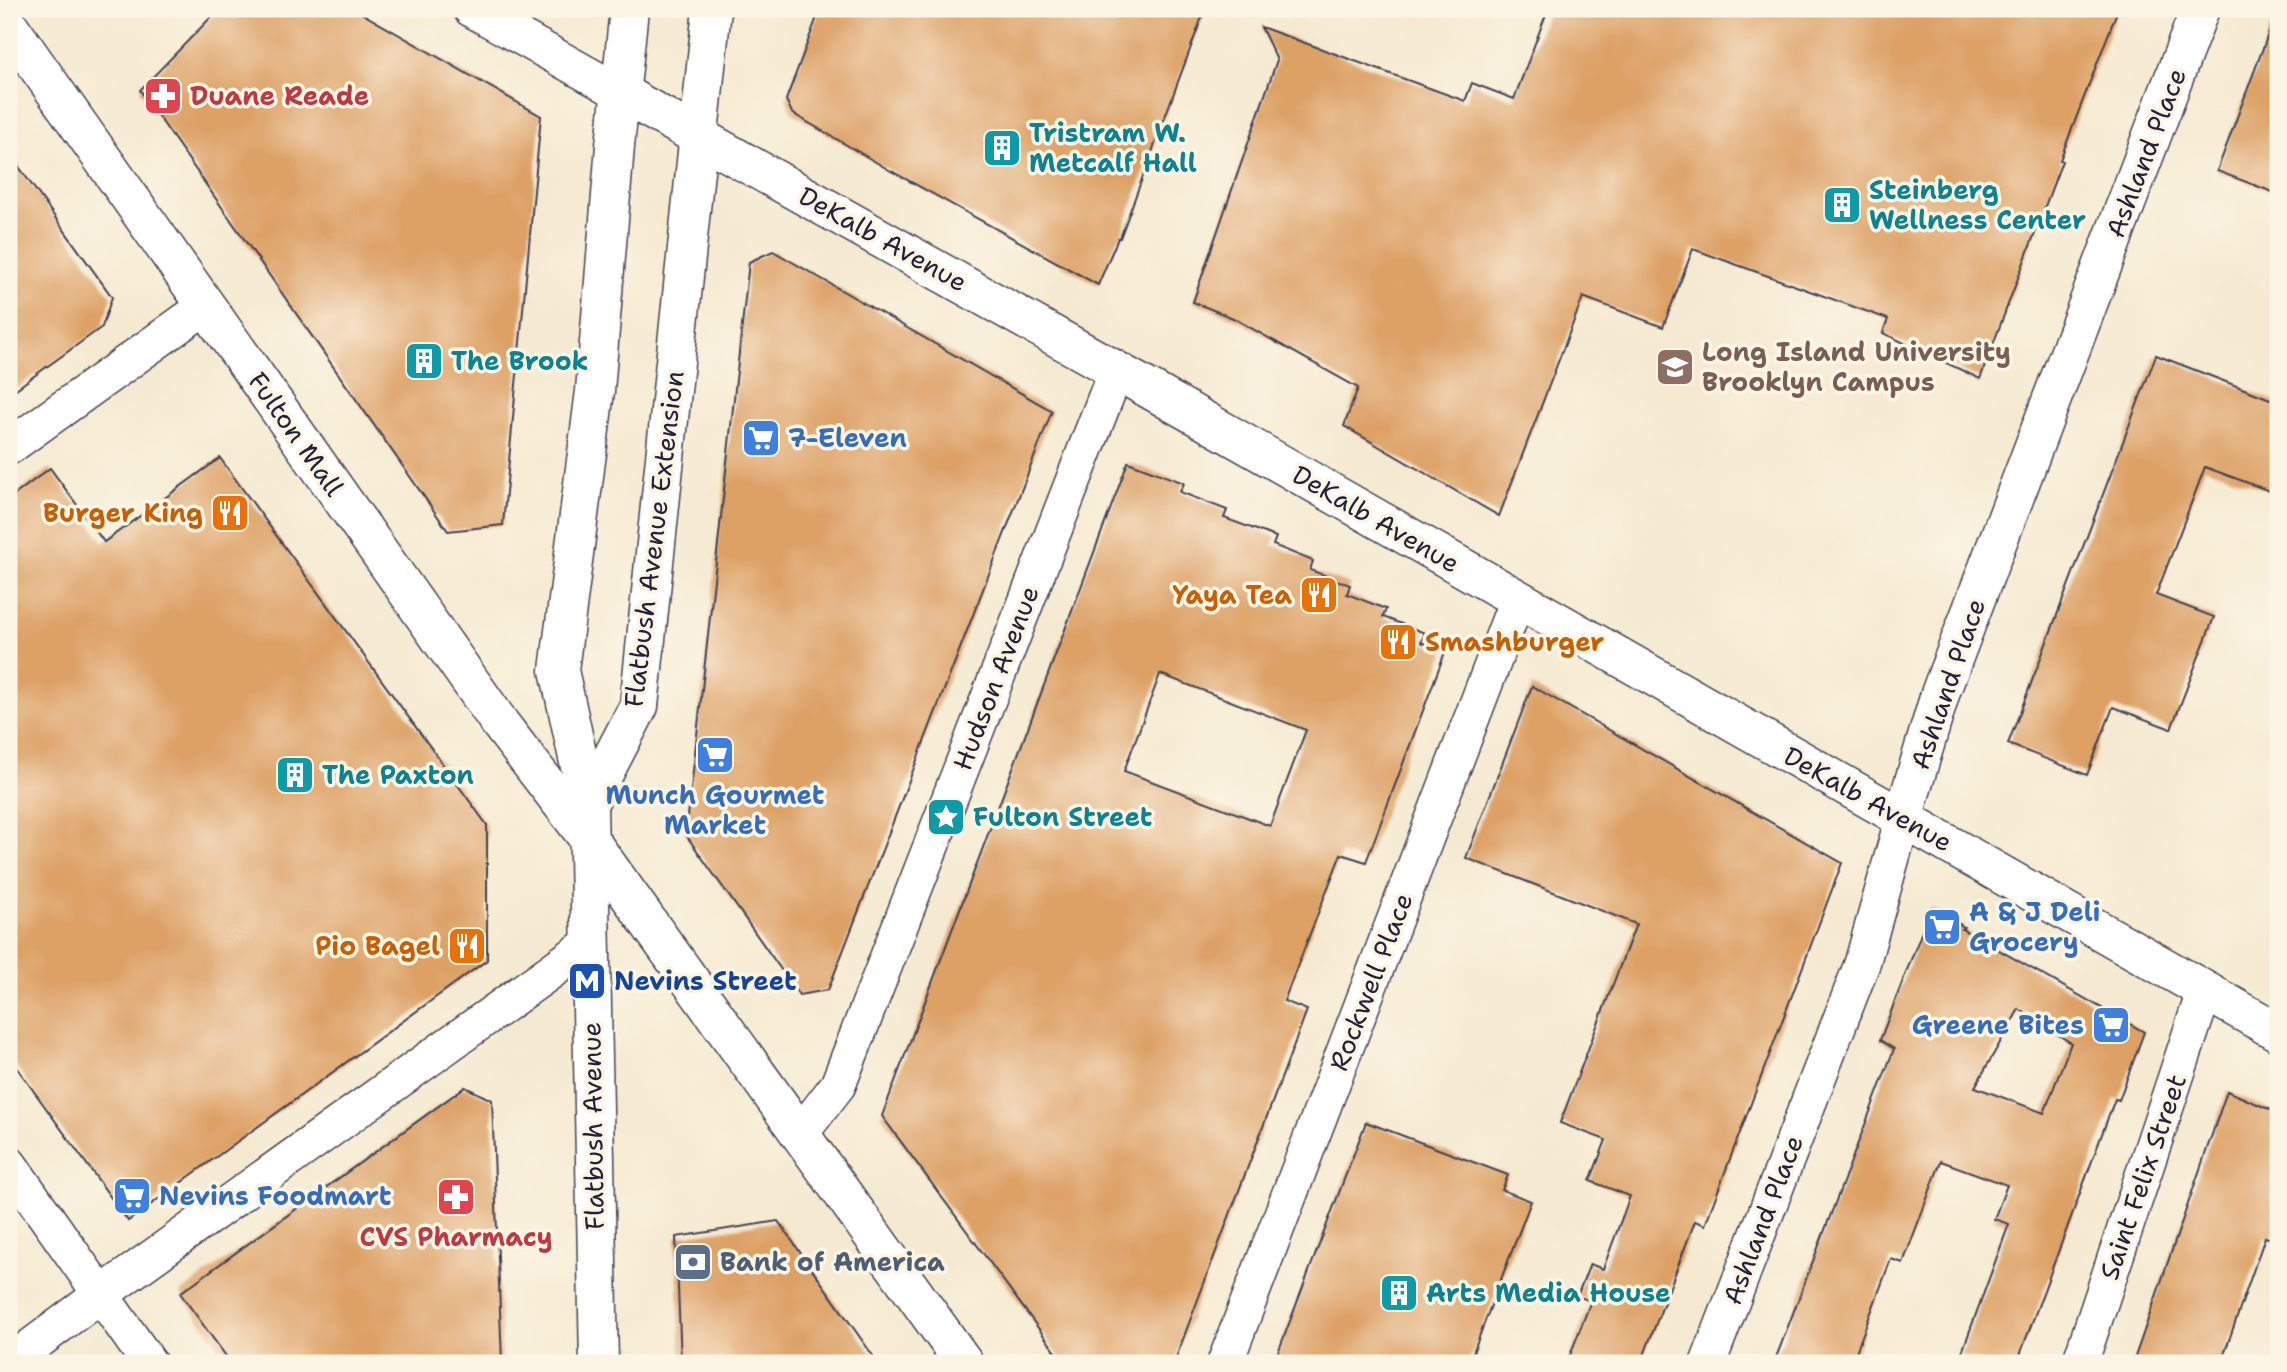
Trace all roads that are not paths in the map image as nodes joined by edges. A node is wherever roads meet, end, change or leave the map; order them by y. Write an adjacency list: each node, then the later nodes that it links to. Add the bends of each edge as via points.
1 (471, 9): 6 (street, DeKalb Avenue)
2 (629, 9): 6 (main road)
3 (712, 9): 7 (main road, Flatbush Avenue Extension)
4 (2200, 9): 12 (main road, Ashland Place, via 1941,691)
5 (9, 26): 8 (main road, Fulton Mall)
6 (621, 93): 7 (main road, DeKalb Avenue); 13 (main road, via 594,391 559,670)
7 (698, 136): 9 (main road, DeKalb Avenue); 13 (main road, Flatbush Avenue Extension, via 639,706)
8 (206, 306): 10 (street); 13 (main road, Fulton Mall, via 494,714)
9 (1116, 371): 11 (main road, DeKalb Avenue); 17 (street, Hudson Avenue, via 838,1085)
10 (9, 447)
11 (1517, 600): 12 (main road, DeKalb Avenue); 24 (street, Rockwell Place)
12 (1903, 818): 15 (main road, DeKalb Avenue); 25 (street, Ashland Place, via 1862,964)
13 (588, 821): 14 (main road, Flatbush Avenue); 17 (main road)
14 (589, 944): 19 (street); 22 (main road, Flatbush Avenue)
15 (2205, 990): 16 (main road, DeKalb Avenue); 26 (street, Saint Felix Street)
16 (2278, 1032)
17 (801, 1133): 23 (main road)
18 (9, 1164): 19 (street)
19 (100, 1295): 20 (street); 21 (street)
20 (9, 1363)
21 (149, 1363)
22 (598, 1363)
23 (964, 1363)
24 (1224, 1363)
25 (1708, 1363)
26 (2080, 1363)

